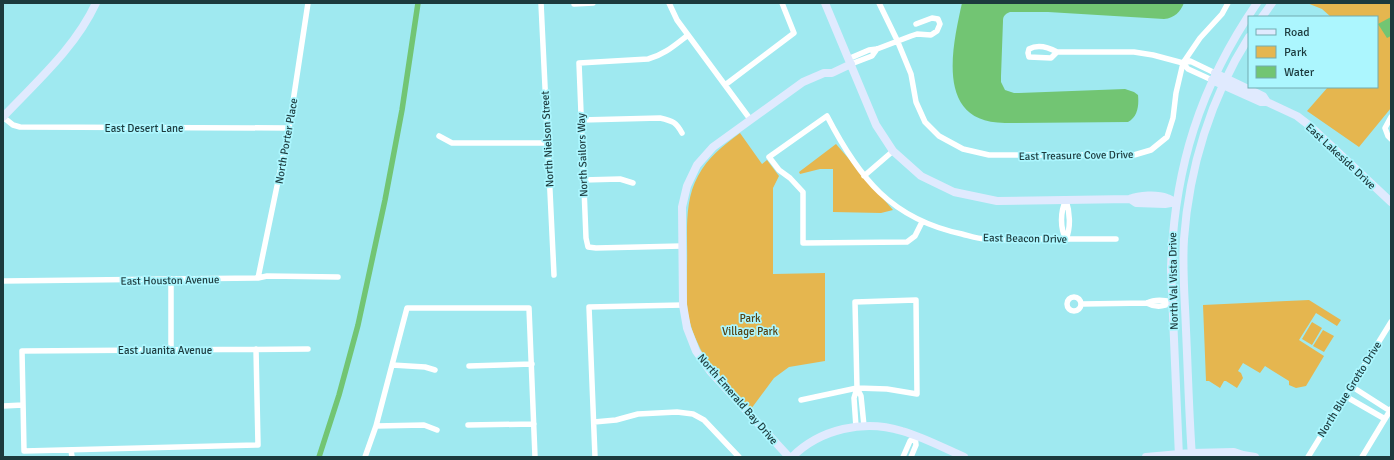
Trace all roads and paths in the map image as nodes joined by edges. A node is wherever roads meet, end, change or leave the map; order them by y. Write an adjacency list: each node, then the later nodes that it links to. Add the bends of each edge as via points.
1 (96, 3): 26 (street, via 69,48)
2 (308, 3): 30 (street, North Porter Place)
3 (541, 3): 34 (street, North Nielson Street)
4 (593, 3): 12 (street)
5 (669, 3): 17 (street)
6 (782, 3): 25 (street, via 794,34)
7 (825, 3): 21 (street)
8 (880, 3): 19 (street, East Treasure Cove Drive)
9 (1228, 3): 22 (street, East Treasure Cove Drive)
10 (1257, 3): 13 (street, North Val Vista Drive)
11 (1272, 3): 14 (street)
12 (574, 4)
13 (1249, 16)
14 (1263, 16)
15 (1248, 17): 23 (street, North Val Vista Drive)
16 (916, 24): 19 (street, North Emerald Bay Drive, via 932,18 938,19 940,24 938,31 931,35 917,34)
17 (688, 35): 25 (street); 29 (street, North Sailors Way, via 666,52 648,59 578,63)
18 (1248, 39): 24 (street, North Val Vista Drive)
19 (898, 40): 21 (street, North Emerald Bay Drive, via 877,49 872,56); 22 (street, East Treasure Cove Drive, via 911,74 916,102 925,122 939,136 951,143 963,149 989,155 1134,155 1151,150 1167,137)
20 (1057, 52): 22 (street, via 1134,52)
21 (849, 62): 28 (street, North Emerald Bay Drive, via 832,73 824,73 796,86); 35 (street, via 876,125)
22 (1183, 63): 23 (street, via 1188,69); 23 (street, via 1190,61)
23 (1214, 77): 24 (street, East Lakeside Drive); 40 (street, North Val Vista Drive, via 1191,135)
24 (1225, 82): 41 (street, East Lakeside Drive, via 1261,102 1267,102 1297,116); 42 (street, North Val Vista Drive, via 1204,136)
25 (725, 85): 28 (street)
26 (3, 117): 30 (street, East Desert Lane, via 16,127)
27 (1391, 117): 33 (street, via 1385,128)
28 (750, 119): 46 (street, North Emerald Bay Drive, via 714,147 697,165 687,186 682,207)
29 (581, 120): 31 (street, via 660,118 677,124); 37 (street, North Sailors Way)
30 (289, 128): 49 (street, North Porter Place)
31 (682, 133)
32 (439, 136): 34 (street, via 452,142)
33 (1391, 139)
34 (548, 142): 47 (street, North Nielson Street)
35 (893, 151): 36 (street); 39 (street, via 921,176 954,192 997,201)
36 (864, 176): 43 (street, East Beacon Drive, via 878,192 898,208); 43 (street, East Beacon Drive, via 851,159 827,116 769,157 803,192 803,243 907,242 915,236)
37 (583, 180): 38 (street, via 620,179); 46 (street, North Sailors Way, via 588,247)
38 (633, 183)
39 (1066, 200): 40 (street, via 1130,199 1136,203 1166,204); 44 (street, via 1062,208 1062,232)
40 (1176, 202): 42 (street); 52 (street, North Val Vista Drive, via 1171,254)
41 (1391, 202)
42 (1188, 204): 81 (street, North Val Vista Drive, via 1183,265)
43 (922, 222): 44 (street, East Beacon Drive, via 986,240)
44 (1066, 239): 45 (street, East Beacon Drive)
45 (1116, 239)
46 (682, 246): 54 (street, North Emerald Bay Drive)
47 (554, 275)
48 (338, 277): 49 (street, East Houston Avenue)
49 (258, 278): 50 (street, East Houston Avenue)
50 (171, 280): 51 (street, East Houston Avenue); 58 (street)
51 (3, 282)
52 (1172, 302): 53 (street, via 1152,300 1147,303); 82 (street, North Val Vista Drive)
53 (1082, 304)
54 (683, 305): 73 (street, via 589,307); 89 (street, North Emerald Bay Drive, via 689,333 702,361)
55 (1391, 322): 63 (street, North Blue Grotto Drive)
56 (256, 349): 57 (street, East Juanita Avenue); 58 (street, East Juanita Avenue); 80 (street, via 258,446)
57 (308, 349)
58 (171, 350): 68 (street, East Juanita Avenue, via 22,351)
59 (532, 364): 60 (street, via 529,308 407,308); 61 (street); 74 (street)
60 (392, 365): 62 (street); 76 (street)
61 (469, 366)
62 (435, 370)
63 (1351, 386): 65 (street, North Blue Grotto Drive); 67 (street)
64 (857, 388): 64 (street, via 855,302 916,300 917,394); 66 (street); 77 (street, via 861,396)
65 (1345, 396): 70 (street); 95 (street, North Blue Grotto Drive)
66 (801, 400)
67 (1372, 400): 70 (street); 71 (street)
68 (22, 405): 69 (street); 80 (street, via 24,451)
69 (3, 406)
70 (1367, 409): 72 (street)
71 (1390, 410): 72 (street)
72 (1384, 419): 96 (street)
73 (594, 422): 87 (street); 88 (street, via 638,414 693,414 704,420)
74 (534, 424): 75 (street); 86 (street)
75 (468, 425)
76 (376, 426): 78 (street, via 424,425); 85 (street)
77 (860, 427): 79 (street, via 888,428); 89 (street, via 832,432 817,438)
78 (437, 430)
79 (915, 436): 90 (street); 91 (street, via 916,445); 92 (street)
80 (71, 450): 84 (street)
81 (1192, 455): 82 (street); 83 (street, via 1235,452)
82 (1179, 456): 93 (street)
83 (1241, 456): 94 (street)
84 (72, 457)
85 (365, 457)
86 (535, 457)
87 (595, 457)
88 (739, 457)
89 (790, 457)
90 (903, 457)
91 (911, 457)
92 (964, 457)
93 (1146, 457)
94 (1255, 457)
95 (1308, 457)
96 (1362, 457)

